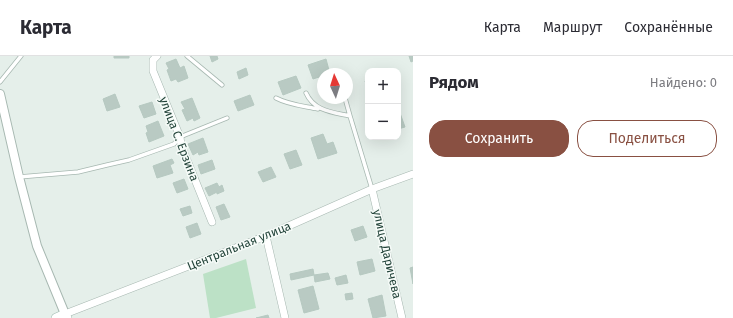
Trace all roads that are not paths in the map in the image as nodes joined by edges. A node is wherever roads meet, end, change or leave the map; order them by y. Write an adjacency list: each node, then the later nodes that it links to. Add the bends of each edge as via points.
1 (20, 56): 4 (lane)
2 (157, 56): 13 (street, улица С. Ерзина, via 153,60 153,71)
3 (187, 56): 5 (lane)
4 (0, 82)
5 (222, 85)
6 (306, 93): 10 (lane, via 311,102)
7 (0, 94): 15 (street)
8 (276, 98): 10 (lane)
9 (347, 104): 11 (lane)
10 (324, 110): 11 (lane)
11 (350, 116): 16 (lane)
12 (227, 118): 13 (lane)
13 (180, 137): 15 (lane, via 174,144 108,166 78,172); 17 (street, улица С. Ерзина)
14 (413, 174): 16 (street, Центральная улица)
15 (19, 177): 19 (street, via 37,246)
16 (372, 189): 18 (street, Центральная улица); 21 (street, улица Даричева)
17 (212, 222)
18 (266, 236): 19 (street, Центральная улица); 20 (street)
19 (63, 317)
20 (285, 318)
21 (402, 318)

